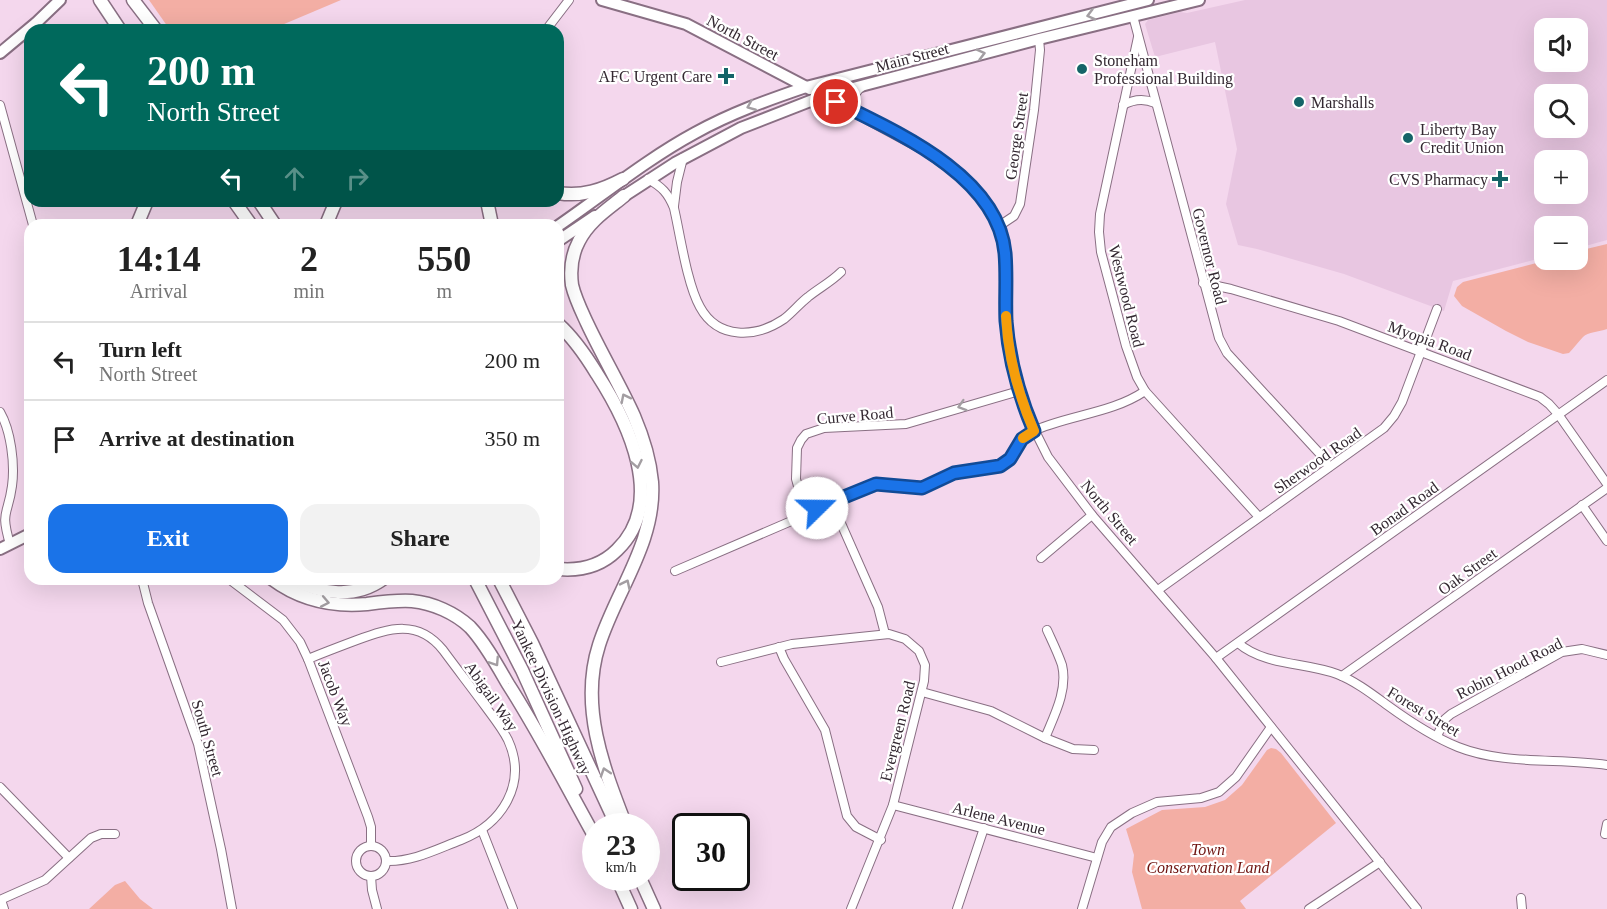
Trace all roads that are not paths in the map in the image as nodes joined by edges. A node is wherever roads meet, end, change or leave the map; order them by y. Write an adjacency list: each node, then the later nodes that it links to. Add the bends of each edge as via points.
1 (60, 0): 11 (main road)
2 (95, 0): 12 (highway)
3 (100, 0): 13 (highway)
4 (125, 0): 14 (highway)
5 (133, 0): 15 (highway)
6 (569, 0): 16 (street)
7 (603, 0): 22 (main road, North Street, via 686,24)
8 (1148, 0): 22 (main road, Main Street, one-way to 22)
9 (1199, 0): 10 (main road, Main Street)
10 (1133, 16): 18 (street, Governor Road); 19 (main road, Main Street)
11 (35, 24)
12 (109, 24)
13 (116, 24)
14 (141, 24)
15 (151, 24)
16 (551, 24)
17 (24, 33): 20 (main road)
18 (1138, 37): 24 (street, Governor Road); 26 (street, Westwood Road)
19 (1039, 39): 21 (main road, Main Street, one-way to 19); 36 (street, George Street, via 1034,110 1020,204 1014,216)
20 (0, 53)
21 (869, 84): 23 (main road, Main Street); 27 (street, via 855,93 855,106)
22 (806, 87): 23 (main road, North Street); 29 (main road, Main Street, one-way to 29, via 729,115)
23 (823, 96): 27 (street, North Street); 28 (main road, Main Street, via 741,128)
24 (1155, 103): 26 (street, via 1143,100); 39 (street, Governor Road)
25 (0, 105): 31 (street)
26 (1123, 105): 45 (street, Westwood Road, via 1100,213 1100,241 1129,360)
27 (862, 116): 36 (street, North Street, via 923,150 965,180 983,198)
28 (683, 158): 30 (main road, Main Street); 34 (street)
29 (623, 179): 32 (highway, via 589,193); 35 (main road, Main Street)
30 (648, 180): 33 (main road, Main Street); 34 (street, via 666,191)
31 (24, 192)
32 (564, 194)
33 (624, 196): 37 (main road, Main Street); 89 (highway, one-way to 33, via 597,743 593,673 602,636 643,540 652,484 638,427 576,300 571,277 580,240 594,220)
34 (674, 208): 38 (street, via 696,300 707,317 725,330 748,333 770,327)
35 (564, 222)
36 (999, 226): 44 (street, North Street, via 1005,253 1008,338)
37 (564, 237)
38 (841, 272)
39 (1203, 283): 42 (street, Myopia Road, via 1314,313); 49 (street, Governor Road, via 1224,348)
40 (1437, 309): 42 (street, Sherwood Road)
41 (564, 330): 60 (highway, one-way to 60, via 578,345 616,406 634,448 640,481 637,519 621,546 594,565)
42 (1421, 352): 47 (street, Myopia Road, via 1533,394); 49 (street, Sherwood Road, via 1390,422)
43 (1607, 380): 47 (street, Bonad Road)
44 (1019, 391): 48 (street, North Street); 53 (street, Curve Road, one-way to 53, via 906,424 824,428 806,434 797,448 796,479)
45 (1145, 391): 48 (street, via 1135,398); 55 (street, Westwood Road)
46 (0, 412): 58 (street, via 8,428 12,484 2,520)
47 (1558, 414): 50 (street, Myopia Road); 72 (street, Bonad Road)
48 (1034, 431): 51 (street, via 1022,439 1010,459 1000,466 954,473 922,488 876,484); 54 (street, North Street, via 1056,469)
49 (1329, 467): 55 (street, Sherwood Road)
50 (1607, 486): 52 (street, Oak Street)
51 (832, 503): 53 (street); 71 (street, via 878,607)
52 (1582, 505): 57 (street); 78 (street, Oak Street)
53 (807, 508): 61 (street, via 796,519)
54 (1092, 515): 59 (street); 69 (street, North Street)
55 (1259, 517): 69 (street, Sherwood Road)
56 (24, 537): 58 (main road)
57 (1607, 541)
58 (5, 547)
59 (1041, 558)
60 (564, 569)
61 (675, 571)
62 (144, 585): 109 (street, South Street, via 198,744)
63 (237, 585): 76 (street, Jacob Way, via 283,620)
64 (282, 585): 90 (highway, one-way to 90, via 319,601 353,605 420,602 446,610 463,622 485,647 518,699)
65 (307, 585): 66 (highway, via 339,593)
66 (372, 585)
67 (478, 585): 87 (highway, Yankee Division Highway)
68 (502, 585): 88 (highway, Yankee Division Highway)
69 (1158, 590): 75 (street, North Street)
70 (1047, 630): 82 (street, via 1062,665 1064,681)
71 (885, 634): 73 (street, Evergreen Road); 79 (street, Evergreen Road, via 901,637 919,651 925,669)
72 (1238, 643): 75 (street, Bonad Road); 78 (street, Forest Street, via 1256,655)
73 (779, 646): 77 (street, Evergreen Road); 96 (street, via 825,730 847,816 856,827)
74 (1607, 655): 81 (street, Robin Hood Road, via 1582,649 1557,655 1451,714)
75 (1216, 658): 80 (street, North Street)
76 (308, 659): 93 (street, Abigail Way, via 392,629 415,630 435,642 501,728 512,751 514,777 510,794 497,817); 97 (street, Jacob Way, via 368,817)
77 (721, 662)
78 (1342, 676): 81 (street, Forest Street)
79 (922, 692): 82 (street, via 991,711); 86 (street, Evergreen Road)
80 (1271, 727): 99 (street, via 1225,789 1205,798 1157,802 1132,813 1109,829); 101 (street, North Street)
81 (1437, 736): 84 (street, Forest Street, via 1457,747 1485,754)
82 (1045, 738): 83 (street, via 1073,749)
83 (1094, 750)
84 (1607, 765)
85 (0, 787): 98 (street)
86 (893, 805): 92 (street, Arlene Avenue); 96 (street, Evergreen Road)
87 (588, 813)
88 (611, 813)
89 (621, 813)
90 (582, 814)
91 (1607, 824): 95 (street)
92 (984, 828): 99 (street, Arlene Avenue); 115 (street)
93 (482, 830): 100 (street, Abigail Way, via 412,859); 111 (street)
94 (115, 834): 98 (street, via 91,838)
95 (1605, 834)
96 (880, 840): 114 (street, Evergreen Road)
97 (371, 845): 100 (street, via 383,851); 102 (street, via 360,850 356,861 362,873)
98 (69, 858): 107 (street, via 39,884)
99 (1097, 858): 116 (street)
100 (386, 861): 102 (street, via 382,872)
101 (1380, 862): 117 (street); 118 (street, North Street)
102 (371, 876): 110 (street)
103 (623, 891): 112 (highway)
104 (647, 891): 113 (highway)
105 (650, 891): 113 (highway)
106 (1521, 898): 119 (street)
107 (1, 900): 108 (street)
108 (4, 909)
109 (232, 909)
110 (377, 909)
111 (513, 909)
112 (631, 909)
113 (656, 909)
114 (851, 909)
115 (957, 909)
116 (1082, 909)
117 (1309, 909)
118 (1417, 909)
119 (1522, 909)

